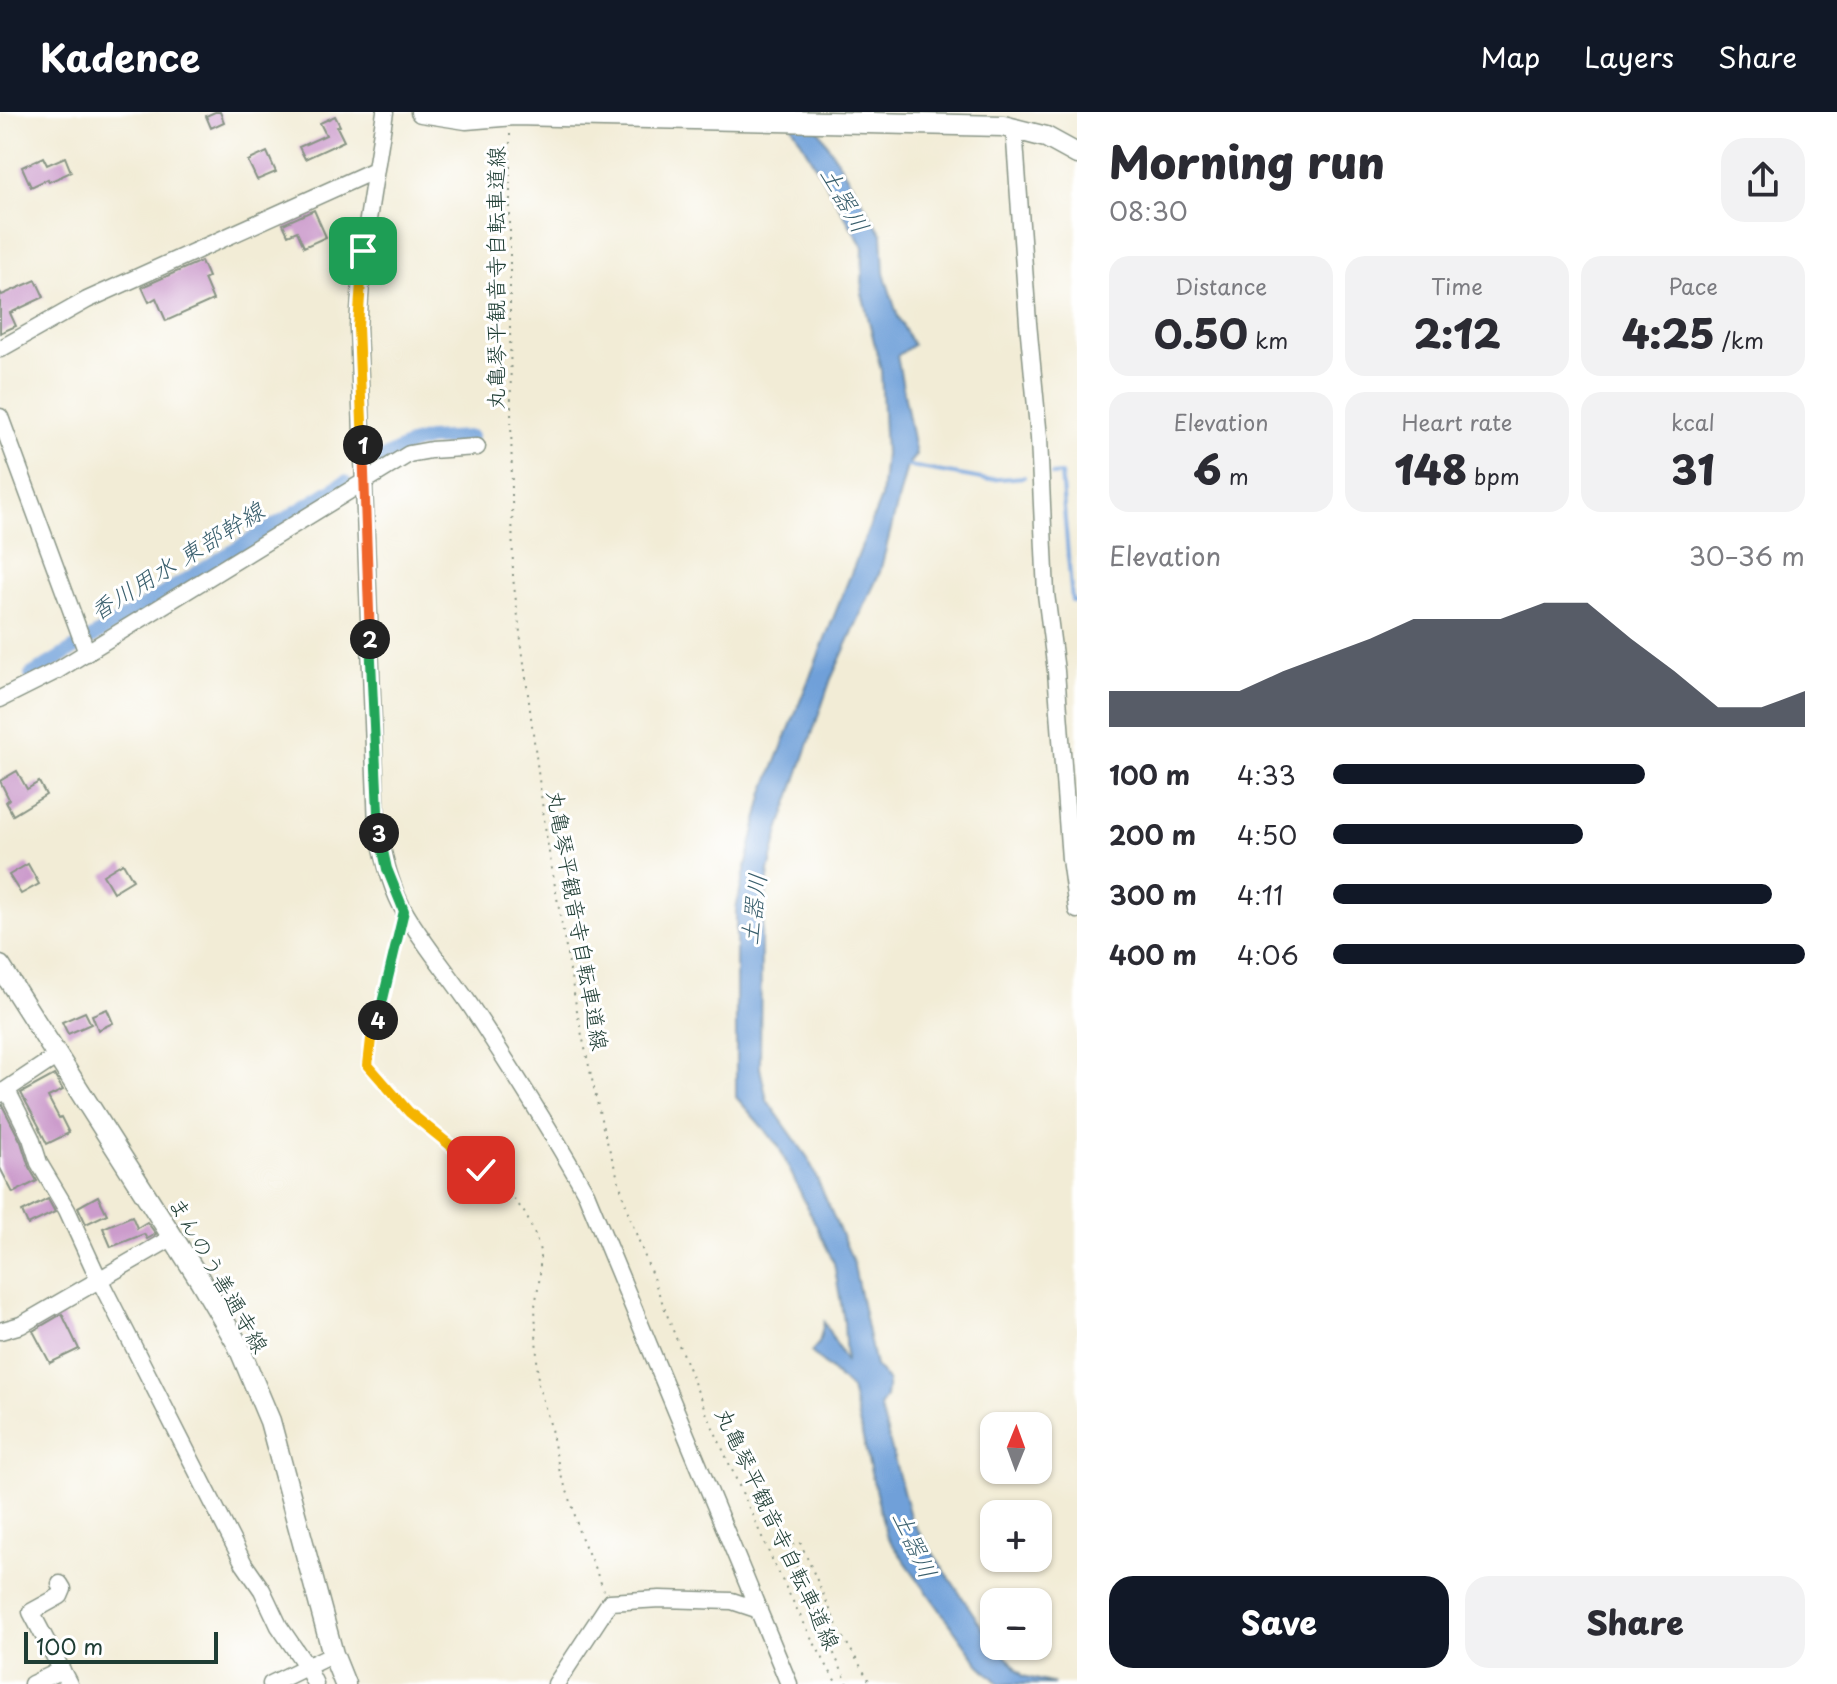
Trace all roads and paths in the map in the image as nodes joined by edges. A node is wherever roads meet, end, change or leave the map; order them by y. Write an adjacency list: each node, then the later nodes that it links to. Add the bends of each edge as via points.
1 (385, 112): 6 (street)
2 (421, 112): 3 (main road, via 466,119)
3 (512, 115): 4 (main road); 33 (path, 丸亀琴平観音寺自転車道線, via 513,578 547,841 579,1022 611,1157 674,1333 775,1566)
4 (1009, 127): 5 (main road, via 1046,137); 13 (street)
5 (1077, 154)
6 (375, 170): 7 (street, via 87,300); 10 (street, via 358,327)
7 (0, 349)
8 (0, 417): 11 (street)
9 (477, 447): 10 (street, via 409,454)
10 (364, 480): 11 (street); 14 (street, via 377,827)
11 (87, 653): 12 (street)
12 (0, 699)
13 (1077, 910)
14 (404, 911): 22 (path, via 368,1065 409,1112 507,1189 531,1225 540,1251 535,1306 538,1384 579,1532); 23 (street, via 476,1014 586,1193)
15 (0, 966): 16 (main road, まんのう善通寺線)
16 (57, 1056): 17 (street); 18 (main road, まんのう善通寺線)
17 (2, 1091): 19 (street, via 31,1138)
18 (173, 1237): 19 (street); 24 (main road, まんのう善通寺線, via 238,1345 270,1421)
19 (99, 1280): 20 (street, via 21,1325); 25 (street, via 244,1564)
20 (0, 1331)
21 (60, 1584): 26 (street, via 60,1596 31,1612)
22 (610, 1602): 23 (street, via 732,1601); 31 (street)
23 (759, 1610): 32 (street)
24 (333, 1654): 25 (street); 30 (main road, まんのう善通寺線)
25 (307, 1667): 28 (street); 29 (street)
26 (65, 1677): 27 (street)
27 (32, 1684)
28 (271, 1684)
29 (315, 1684)
30 (345, 1684)
31 (556, 1684)
32 (789, 1684)
33 (837, 1684)
34 (848, 1684): 35 (path, 丸亀琴平観音寺自転車道線, via 796,1565 794,1543 801,1544 839,1630)
35 (871, 1684)

